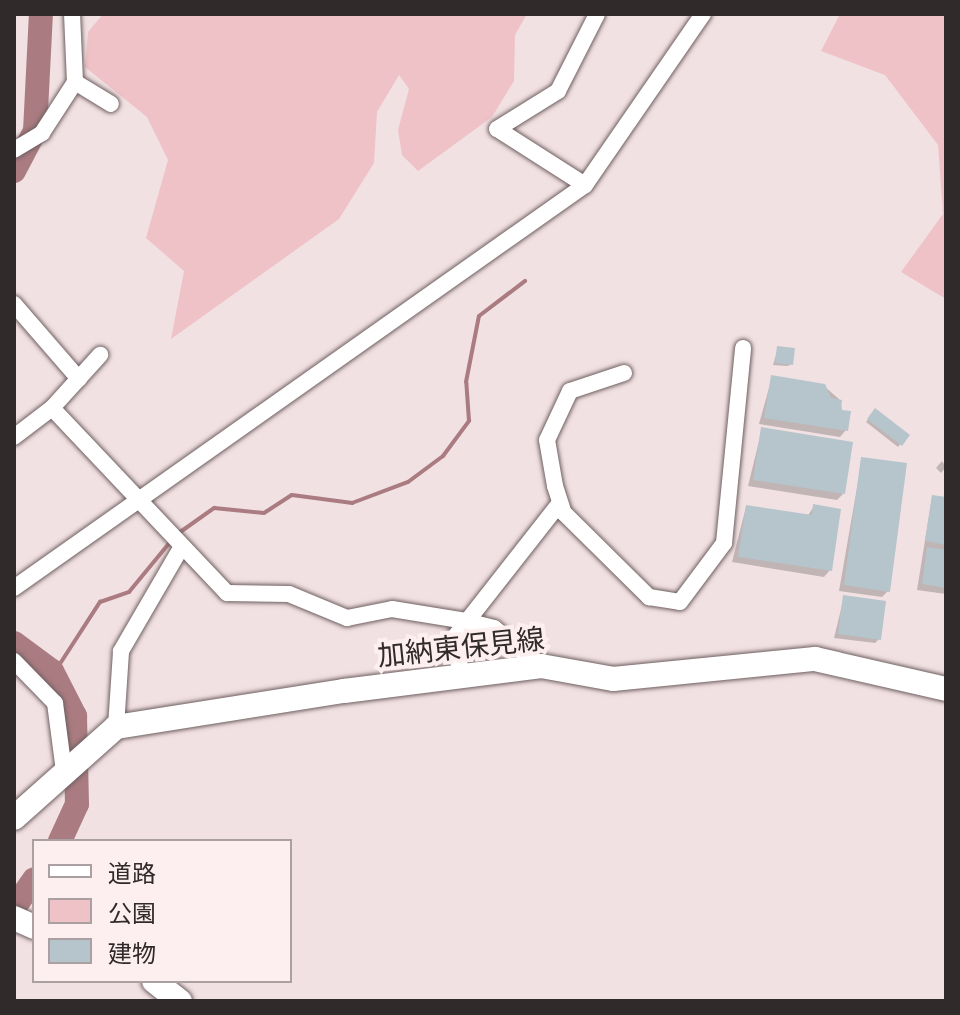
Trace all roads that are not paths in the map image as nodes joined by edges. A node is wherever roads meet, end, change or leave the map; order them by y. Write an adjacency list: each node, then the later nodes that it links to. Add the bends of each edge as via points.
1 (72, 14): 4 (street)
2 (597, 14): 7 (street, via 558,91 497,129)
3 (703, 14): 7 (street)
4 (75, 82): 5 (street); 6 (street, via 42,133)
5 (111, 104)
6 (19, 146)
7 (585, 185): 15 (street)
8 (14, 304): 12 (street)
9 (743, 348): 16 (street, via 724,543 680,602 649,597)
10 (100, 355): 12 (street)
11 (624, 373): 16 (street, via 570,391 547,440)
12 (79, 379): 13 (street)
13 (52, 408): 14 (street); 15 (street)
14 (14, 437)
15 (141, 502): 17 (street); 18 (street)
16 (559, 504): 19 (street)
17 (182, 546): 19 (street, via 234,595 289,594 342,618 392,609); 24 (street, via 121,651)
18 (14, 588)
19 (466, 621): 21 (street, via 494,628); 22 (street, via 450,651)
20 (14, 661): 25 (street, via 55,703)
21 (541, 666): 22 (main road, 加納東保見線); 23 (main road, 加納東保見線, via 613,679 815,659)
22 (464, 675): 24 (main road, 加納東保見線)
23 (946, 689)
24 (116, 727): 25 (main road)
25 (71, 764): 26 (main road)
26 (14, 818)
27 (157, 983): 28 (main road)
28 (180, 1001)

